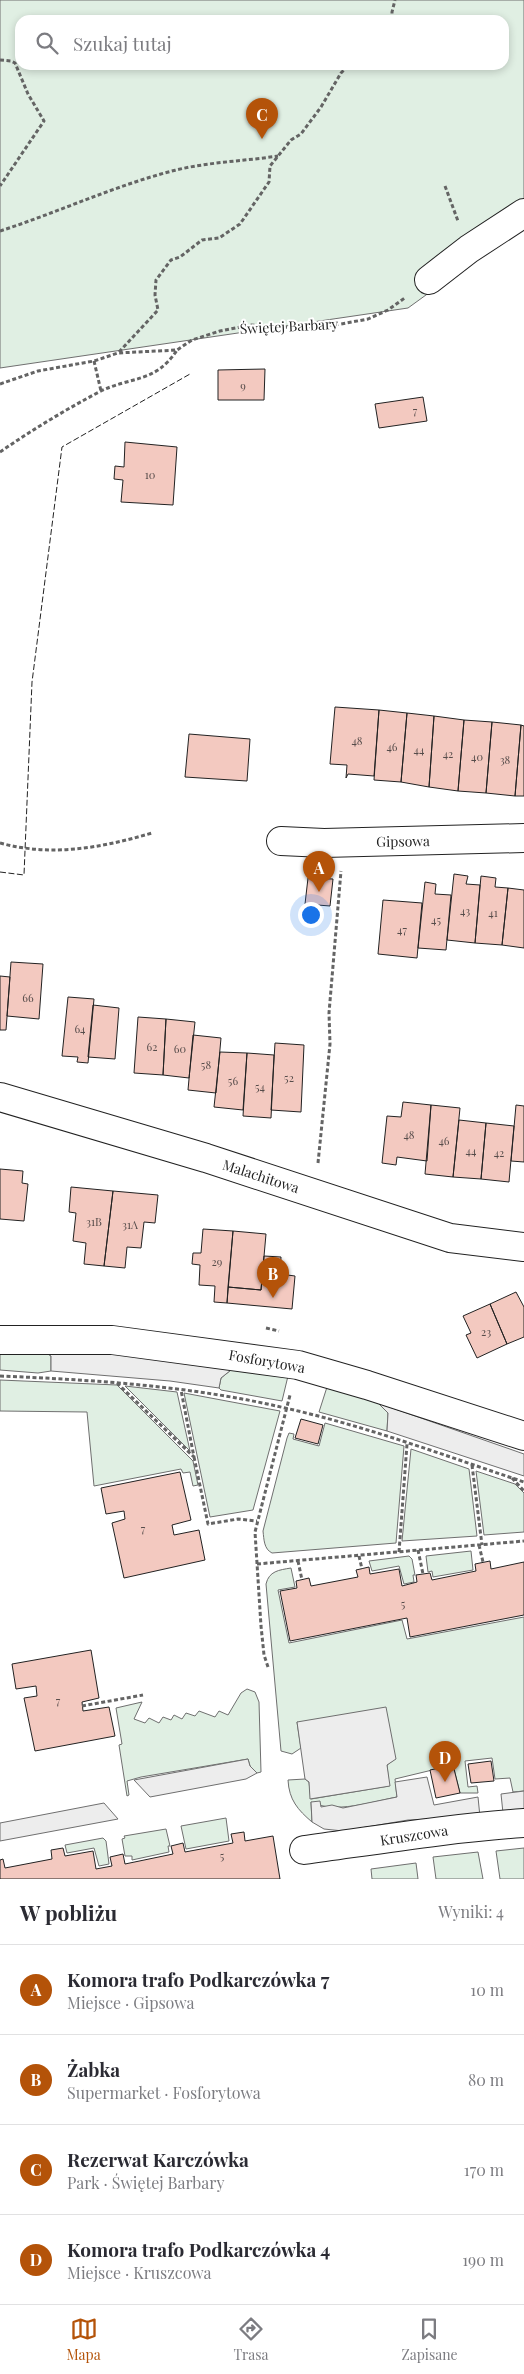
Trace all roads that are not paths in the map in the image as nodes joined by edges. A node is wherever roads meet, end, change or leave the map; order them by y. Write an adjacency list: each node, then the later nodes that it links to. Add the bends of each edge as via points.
1 (524, 213): 2 (street)
2 (429, 280)
3 (524, 838): 4 (street, Gipsowa, via 344,843)
4 (281, 841)
5 (0, 1097): 6 (street, Malachitowa, via 206,1158 450,1238)
6 (524, 1247)
7 (0, 1340): 8 (street, Fosforytowa, via 112,1340 298,1365)
8 (524, 1436)
9 (524, 1823): 10 (street, Kruszcowa, via 442,1830)
10 (304, 1850)

